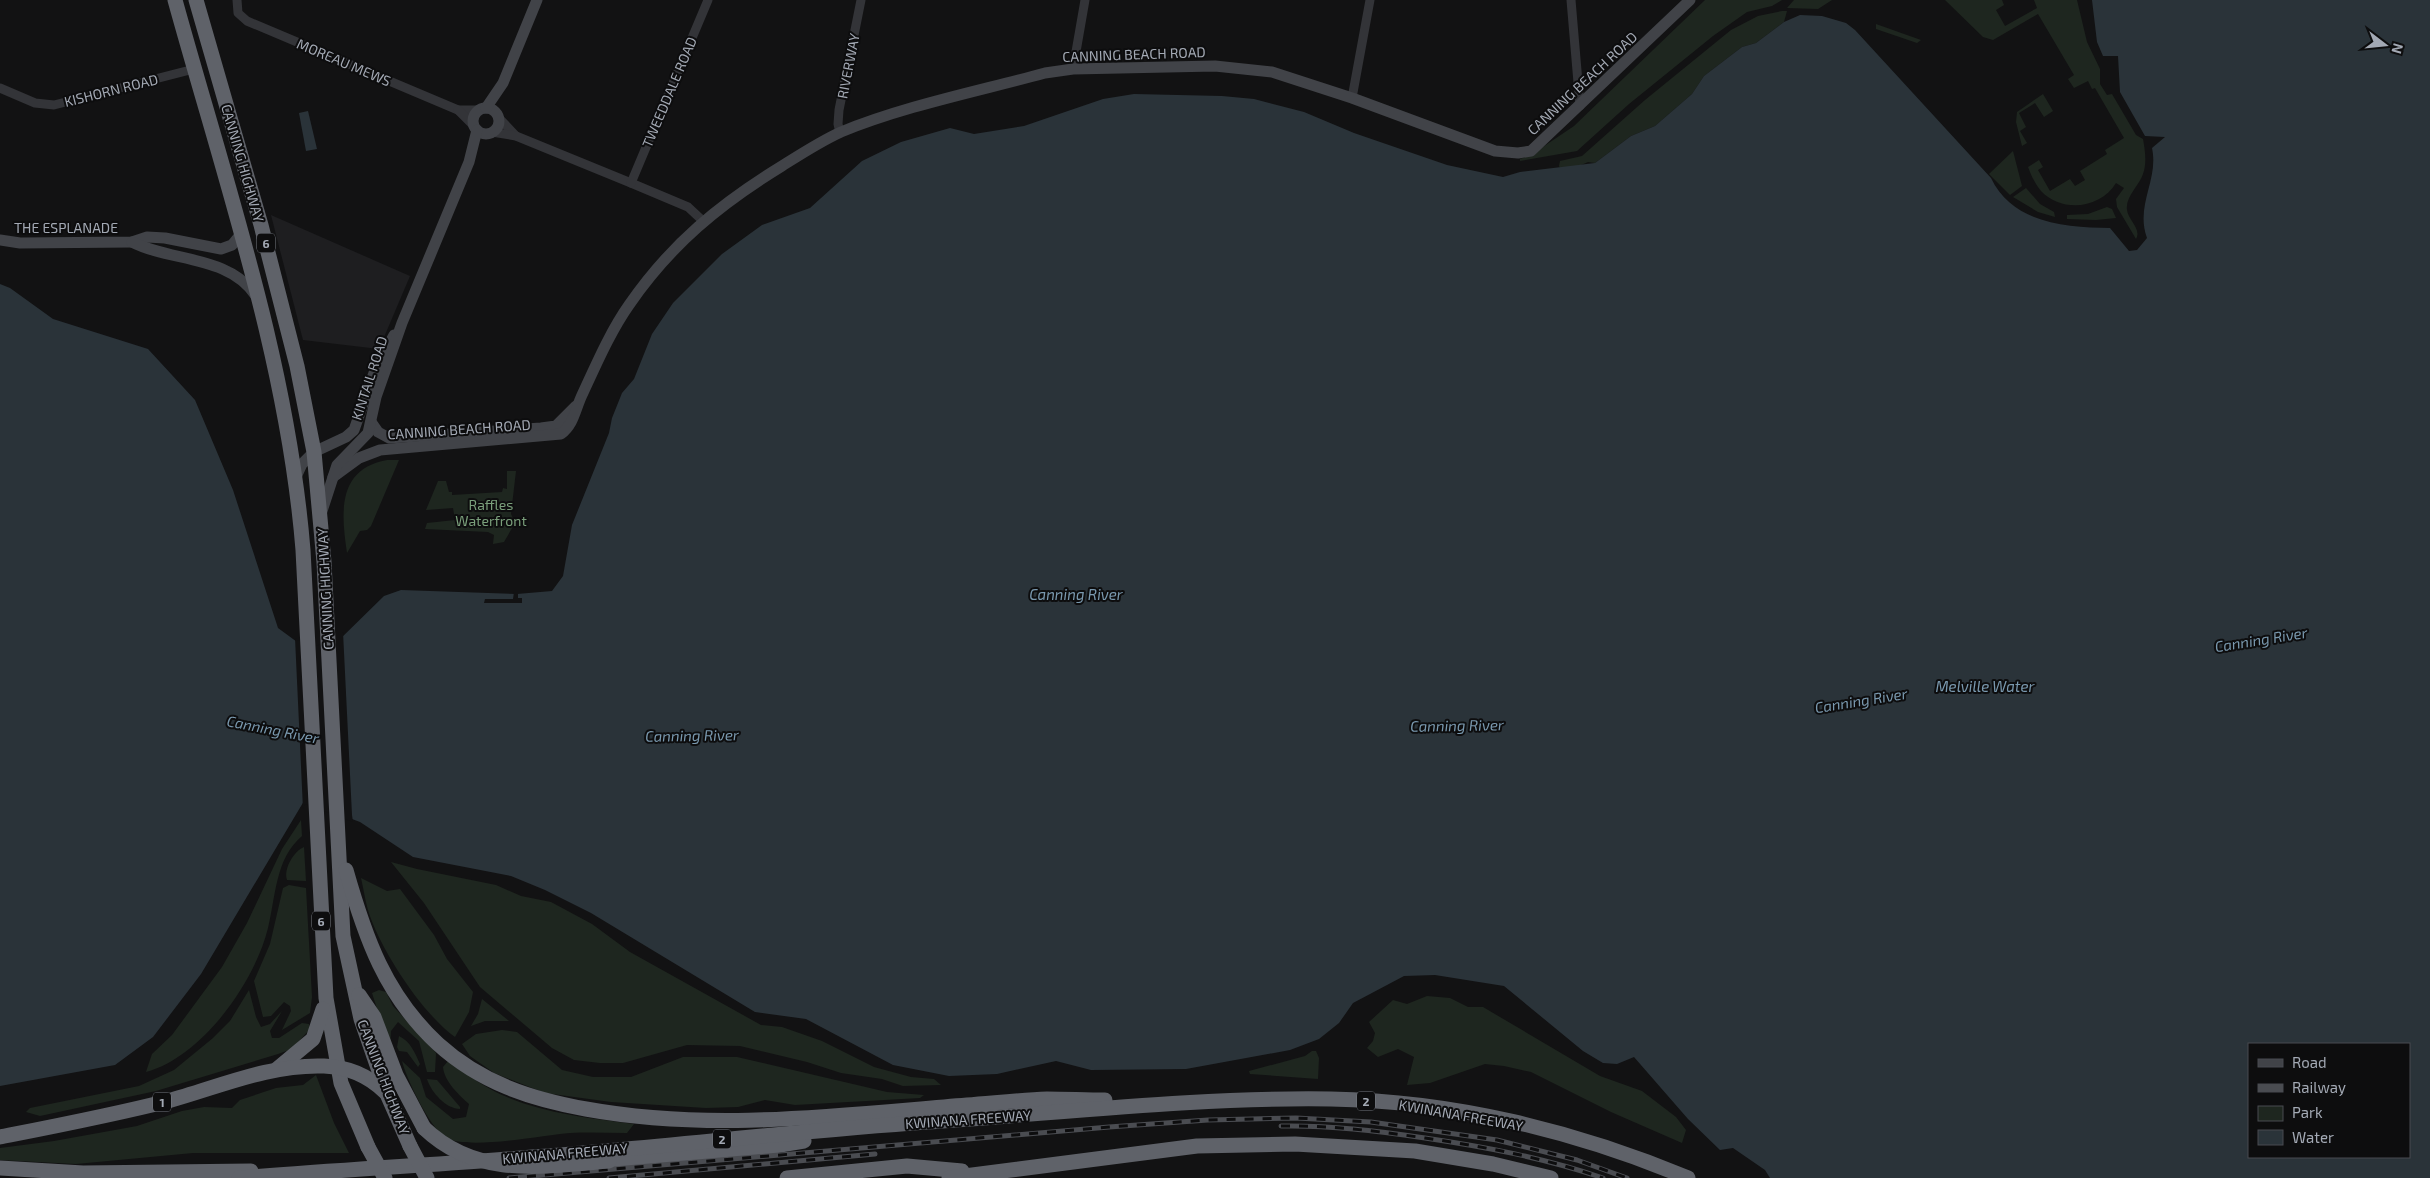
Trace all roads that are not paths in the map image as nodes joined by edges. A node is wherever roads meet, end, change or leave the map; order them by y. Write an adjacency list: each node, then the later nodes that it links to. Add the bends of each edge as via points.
1 (174, 0): 12 (highway, CANNING HIGHWAY / 6)
2 (196, 0): 32 (highway, CANNING HIGHWAY / 6, via 261,224 297,366)
3 (537, 0): 13 (street)
4 (708, 0): 23 (street, TWEEDDALE ROAD)
5 (861, 0): 21 (street, RIVERWAY, via 839,110)
6 (1085, 0): 11 (street)
7 (1370, 0): 15 (street)
8 (1571, 0): 16 (street)
9 (1690, 0): 16 (street, CANNING BEACH ROAD)
10 (237, 4): 18 (street, MOREAU MEWS, via 241,17 247,21)
11 (1073, 68): 15 (street, CANNING BEACH ROAD, via 1215,66 1249,69 1272,72); 21 (street, CANNING BEACH ROAD, via 881,118)
12 (194, 69): 14 (street, KISHORN ROAD, via 54,105 35,103); 25 (highway, CANNING HIGHWAY / 6)
13 (503, 83): 17 (street); 19 (street)
14 (0, 88)
15 (1352, 98): 16 (street, CANNING BEACH ROAD, via 1508,154 1531,151)
16 (1580, 106)
17 (482, 109): 18 (street, MOREAU MEWS); 19 (street); 20 (street, via 473,118)
18 (458, 110): 20 (street, MOREAU MEWS)
19 (498, 116): 20 (street, via 498,127); 22 (street)
20 (483, 131): 22 (street); 29 (street, KINTAIL ROAD)
21 (840, 133): 24 (street, CANNING BEACH ROAD, via 738,193)
22 (516, 136): 23 (street)
23 (631, 183): 24 (street, via 688,207)
24 (703, 220): 30 (street, CANNING BEACH ROAD, via 656,270 628,306)
25 (240, 234): 27 (street, THE ESPLANADE, via 232,245 221,249 165,238 147,237); 28 (highway, CANNING HIGHWAY / 6)
26 (0, 240): 27 (street, THE ESPLANADE, via 20,243)
27 (132, 242): 28 (street, THE ESPLANADE, via 147,250 224,270 245,283)
28 (258, 299): 33 (highway, CANNING HIGHWAY / 6)
29 (402, 323): 31 (street, KINTAIL ROAD, via 376,397); 32 (street, KINTAIL ROAD, via 376,370 354,430)
30 (577, 405): 31 (street, CANNING BEACH ROAD, via 556,426 541,428 389,438 378,432); 34 (street, CANNING BEACH ROAD, via 571,425 561,434 380,450 359,458)
31 (371, 422): 34 (street, KINTAIL ROAD, via 364,438 341,459)
32 (314, 452): 33 (street, via 302,464); 35 (highway, CANNING HIGHWAY / 6)
33 (296, 477): 38 (highway, CANNING HIGHWAY / 6)
34 (332, 477): 35 (street, KINTAIL ROAD)
35 (321, 518): 36 (highway, CANNING HIGHWAY / 6)
36 (339, 842): 37 (highway, CANNING HIGHWAY / 6, via 343,936); 42 (highway, via 368,944 398,998 425,1031 451,1055 495,1083 529,1097 612,1114 706,1121 804,1118 1046,1099)
37 (353, 985): 41 (highway, CANNING HIGHWAY / 6); 43 (highway, bridge, via 374,1017 396,1075 424,1128 450,1150 488,1166 512,1169 762,1148)
38 (326, 998): 39 (highway, CANNING HIGHWAY / 6); 40 (highway, 1, via 313,1039)
39 (338, 1067): 40 (highway, 1); 41 (highway, 1, via 373,1080); 52 (highway, CANNING HIGHWAY / 6, bridge, via 342,1086)
40 (275, 1069): 44 (highway, 1, via 168,1101)
41 (387, 1094): 53 (highway, CANNING HIGHWAY / 1, bridge)
42 (1218, 1102): 43 (highway, KWINANA FREEWAY / 2); 58 (highway, KWINANA FREEWAY / 2, via 1333,1099 1446,1109 1582,1140)
43 (909, 1124): 49 (highway, KWINANA FREEWAY / 2, via 534,1157)
44 (46, 1127): 45 (highway, 1); 46 (highway)
45 (0, 1129)
46 (0, 1136)
47 (1075, 1161): 50 (highway); 56 (highway); 57 (highway, via 1197,1146 1295,1144 1416,1152 1493,1164)
48 (0, 1168): 49 (highway, via 83,1173)
49 (330, 1171): 51 (highway, KWINANA FREEWAY / 2)
50 (984, 1173): 54 (highway, via 907,1166); 55 (highway)
51 (239, 1178)
52 (385, 1178)
53 (427, 1178)
54 (787, 1178)
55 (949, 1178)
56 (1012, 1178)
57 (1551, 1178)
58 (1688, 1178)

